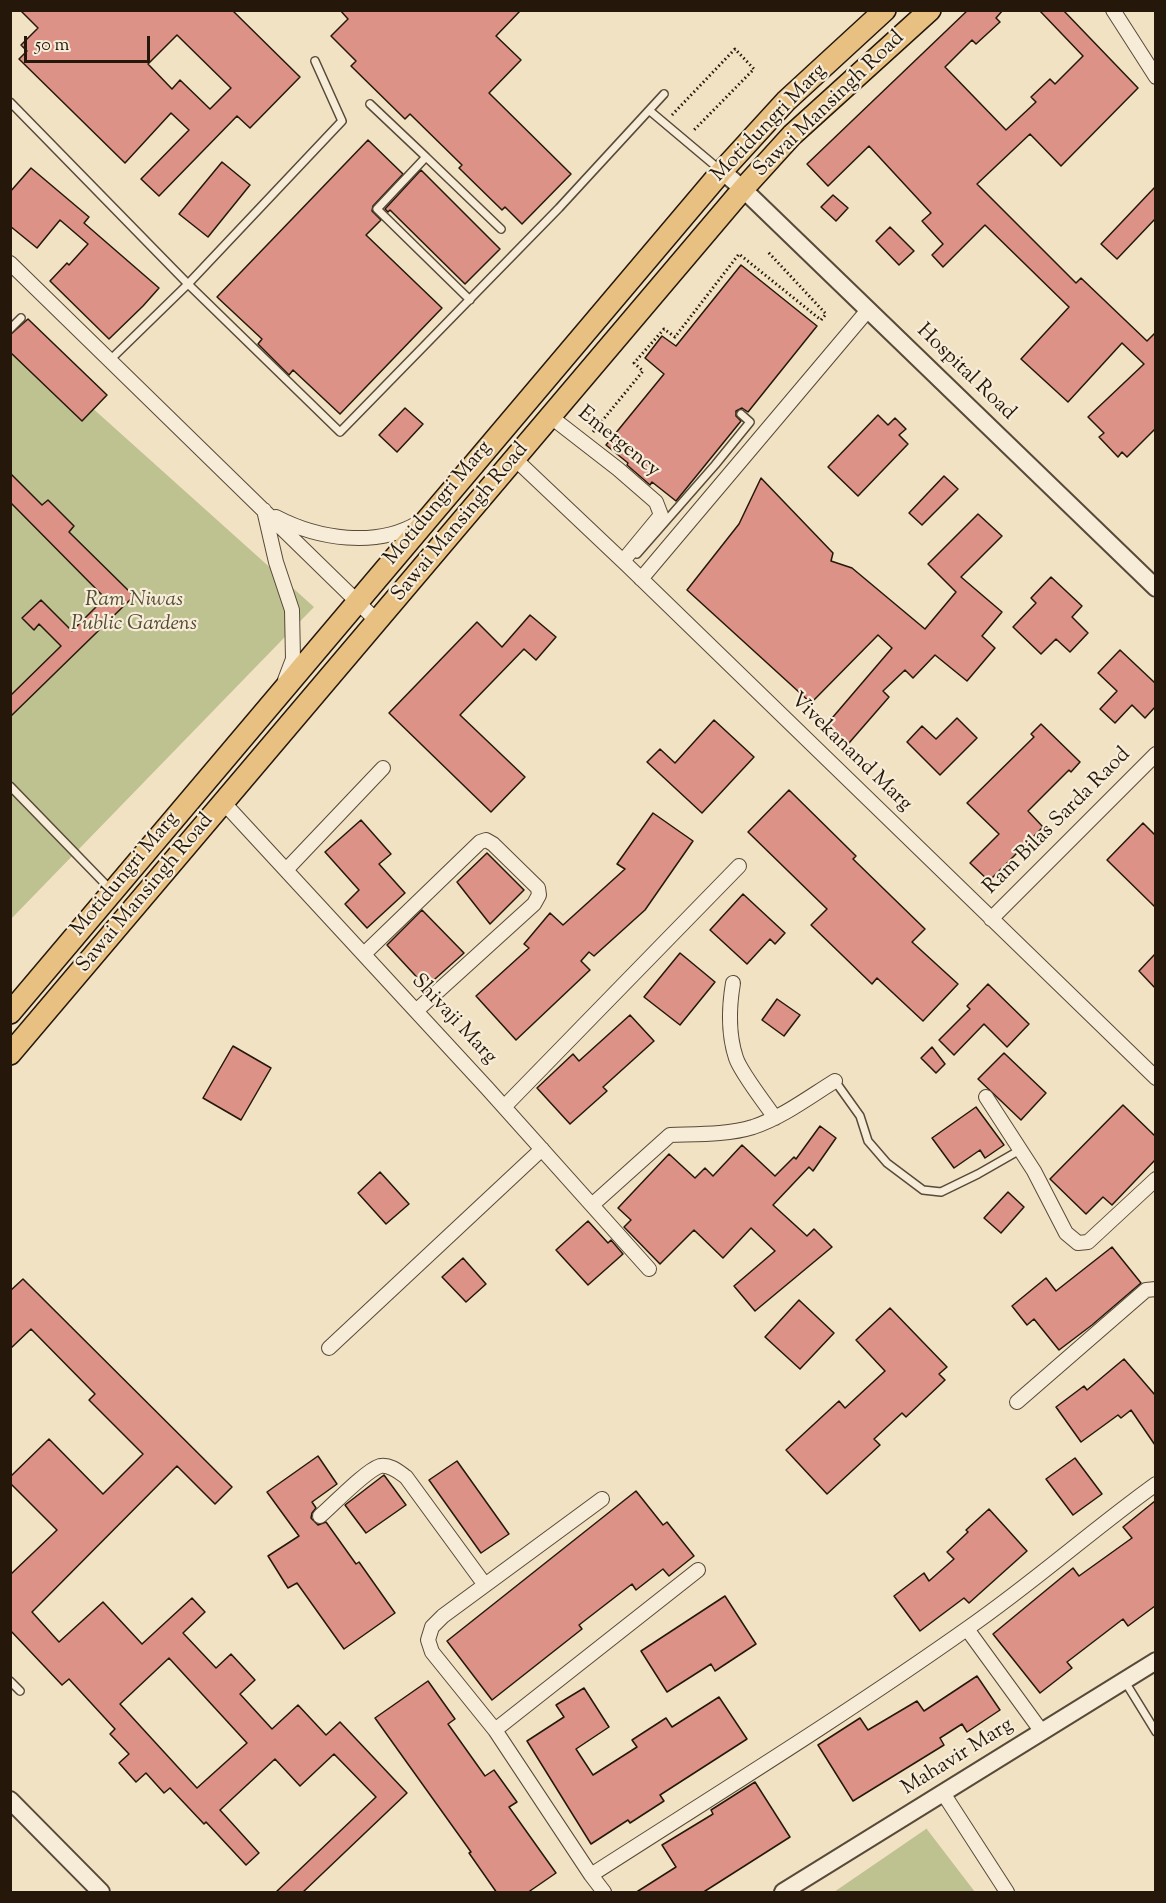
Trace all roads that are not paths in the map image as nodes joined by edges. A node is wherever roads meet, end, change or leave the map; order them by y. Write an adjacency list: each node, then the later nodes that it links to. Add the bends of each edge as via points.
1 (885, 10): 11 (main road, Motidungri Marg, via 786,101)
2 (930, 10): 12 (main road, Sawai Mansingh Road, via 792,135)
3 (1113, 10): 5 (street)
4 (315, 61): 15 (lane, via 342,121)
5 (1155, 77)
6 (664, 94): 9 (lane)
7 (10, 102): 15 (lane)
8 (370, 104): 10 (lane)
9 (650, 111): 11 (lane); 16 (lane)
10 (426, 157): 13 (lane); 16 (lane, via 377,209)
11 (722, 171): 12 (street, Hospital Road); 25 (main road, Motidungri Marg)
12 (743, 189): 17 (street, Hospital Road); 22 (main road, Sawai Mansingh Road)
13 (501, 229)
14 (10, 263): 20 (street)
15 (188, 284): 16 (lane, via 339,432); 20 (lane)
16 (470, 300)
17 (867, 310): 27 (street); 28 (street, Hospital Road)
18 (21, 318): 19 (lane)
19 (10, 329)
20 (110, 360): 24 (street)
21 (741, 414): 26 (lane, via 750,422)
22 (551, 417): 23 (main road, Sawai Mansingh Road); 26 (street, Emergency, via 656,502 661,515)
23 (515, 459): 26 (street, Vivekanand Marg); 30 (main road, Sawai Mansingh Road)
24 (263, 510): 25 (street, via 296,527 332,537 385,536 405,531); 29 (street); 31 (street, via 292,610 294,659)
25 (428, 517): 29 (main road, Motidungri Marg)
26 (625, 563): 27 (street, Vivekanand Marg)
27 (641, 579): 39 (street, Vivekanand Marg)
28 (1155, 588)
29 (356, 602): 30 (street); 31 (main road, Motidungri Marg)
30 (377, 621): 35 (main road, Sawai Mansingh Road)
31 (279, 693): 38 (main road, Motidungri Marg)
32 (1155, 754): 39 (street, Ram Bilas Sarda Raod)
33 (383, 768): 37 (street)
34 (10, 786): 38 (lane)
35 (224, 802): 37 (street, Shivaji Marg); 44 (main road, Sawai Mansingh Road)
36 (739, 866): 48 (street)
37 (286, 870): 40 (street, Shivaji Marg)
38 (112, 891): 43 (main road, Motidungri Marg)
39 (991, 919): 45 (street, Vivekanand Marg)
40 (364, 954): 42 (street, Shivaji Marg); 42 (street, via 480,842 493,844 537,888 539,895 534,904)
41 (734, 983): 49 (street, via 729,1005 736,1060)
42 (416, 1011): 48 (street, Shivaji Marg)
43 (10, 1013)
44 (10, 1054)
45 (1155, 1078)
46 (835, 1082): 49 (street); 51 (lane, via 860,1116 868,1141 886,1162 923,1190 941,1192)
47 (986, 1097): 51 (street)
48 (504, 1107): 50 (street, Shivaji Marg)
49 (774, 1118): 53 (street, via 752,1127 670,1135)
50 (542, 1149): 53 (street, Shivaji Marg); 56 (street)
51 (1020, 1150): 52 (street, via 1065,1233 1078,1243 1088,1242)
52 (1155, 1179)
53 (592, 1205): 54 (street, Shivaji Marg)
54 (649, 1269)
55 (1155, 1289): 57 (street, via 1146,1290)
56 (329, 1348)
57 (1017, 1402)
58 (1155, 1484): 63 (street)
59 (602, 1499): 62 (street)
60 (320, 1516): 62 (street, via 367,1475 381,1466 393,1467 406,1477)
61 (698, 1570): 68 (street)
62 (485, 1585): 68 (street, via 443,1616 432,1627 428,1640 432,1652)
63 (967, 1629): 69 (street); 73 (street)
64 (1155, 1661): 65 (street, Mahavir Marg)
65 (1124, 1680): 69 (street, Mahavir Marg); 70 (lane)
66 (10, 1681): 67 (lane)
67 (20, 1691)
68 (495, 1730): 73 (street)
69 (1042, 1732): 71 (street, Mahavir Marg)
70 (1155, 1732)
71 (943, 1793): 76 (street, Mahavir Marg); 77 (street)
72 (10, 1800): 74 (street)
73 (591, 1875): 75 (street)
74 (101, 1893)
75 (603, 1893)
76 (783, 1893)
77 (1007, 1893)

